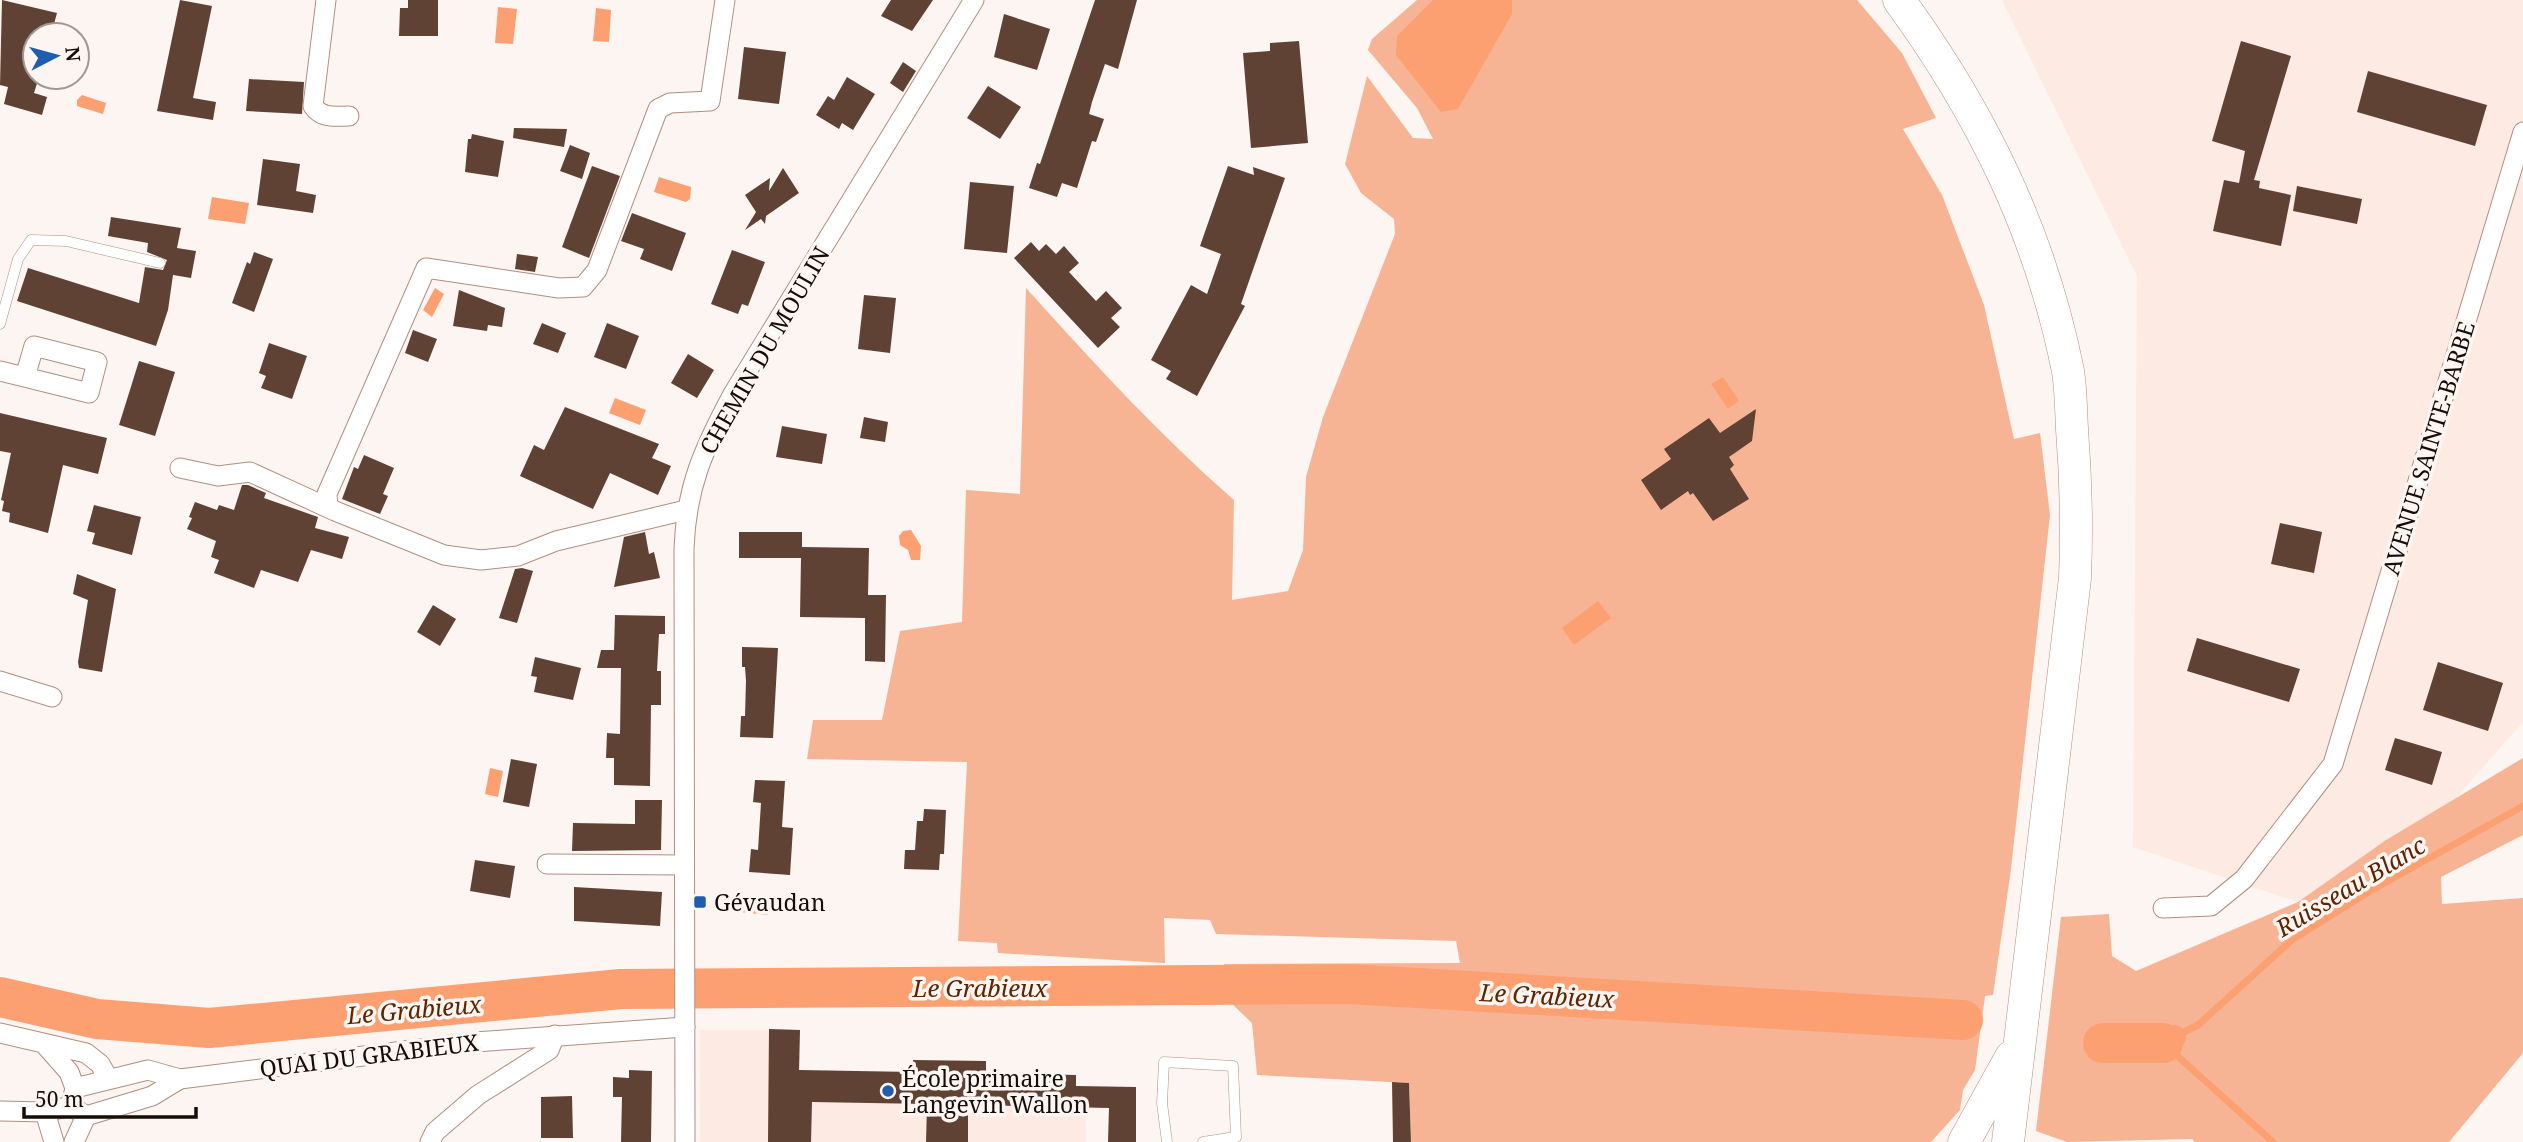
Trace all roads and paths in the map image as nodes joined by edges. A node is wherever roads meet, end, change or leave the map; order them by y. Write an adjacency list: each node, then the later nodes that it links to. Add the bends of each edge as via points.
1 (326, 0): 5 (street, via 313,106 328,117)
2 (725, 0): 12 (street, via 710,101 670,103 658,109 597,270 583,287 559,288 426,268 327,494)
3 (974, 0): 13 (street, CHEMIN DU MOULIN, via 733,394 706,446)
4 (1899, 0): 22 (main road, via 1940,55 2000,160 2033,244 2068,372 2078,508 2075,578)
5 (349, 116)
6 (2523, 132): 18 (street, AVENUE SAINTE-BARBE, via 2333,764 2244,878 2219,900 2211,906)
7 (160, 263): 8 (lane, via 66,241 31,240 18,259)
8 (0, 324)
9 (0, 371): 10 (street)
10 (25, 377)
11 (180, 468): 12 (street, via 218,476 250,472)
12 (328, 506): 13 (street, via 444,555 481,560 518,556 556,541)
13 (686, 510): 17 (street, CHEMIN DU MOULIN)
14 (0, 681): 15 (street)
15 (52, 697)
16 (547, 864): 17 (street)
17 (684, 865): 19 (street, CHEMIN DU MOULIN)
18 (2163, 908)
19 (685, 1020): 21 (street, QUAI DU GRABIEUX); 32 (street, CHEMIN DU MOULIN)
20 (0, 1033): 23 (street)
21 (555, 1035): 25 (street, QUAI DU GRABIEUX); 31 (street, via 549,1050 478,1095 435,1132)
22 (2020, 1040): 35 (main road); 36 (main road)
23 (46, 1046): 24 (street, via 86,1053); 26 (street, via 69,1072)
24 (108, 1078): 25 (street, QUAI DU GRABIEUX, via 148,1070); 26 (street, QUAI DU GRABIEUX)
25 (180, 1079): 26 (street, via 152,1096)
26 (77, 1104): 28 (street); 30 (street)
27 (0, 1111): 28 (street)
28 (45, 1112): 29 (street)
29 (54, 1142)
30 (74, 1142)
31 (430, 1142)
32 (685, 1142)
33 (1167, 1142): 34 (lane, via 1162,1103 1164,1062 1233,1066 1236,1137)
34 (1203, 1142)
35 (1964, 1142)
36 (2008, 1142)

